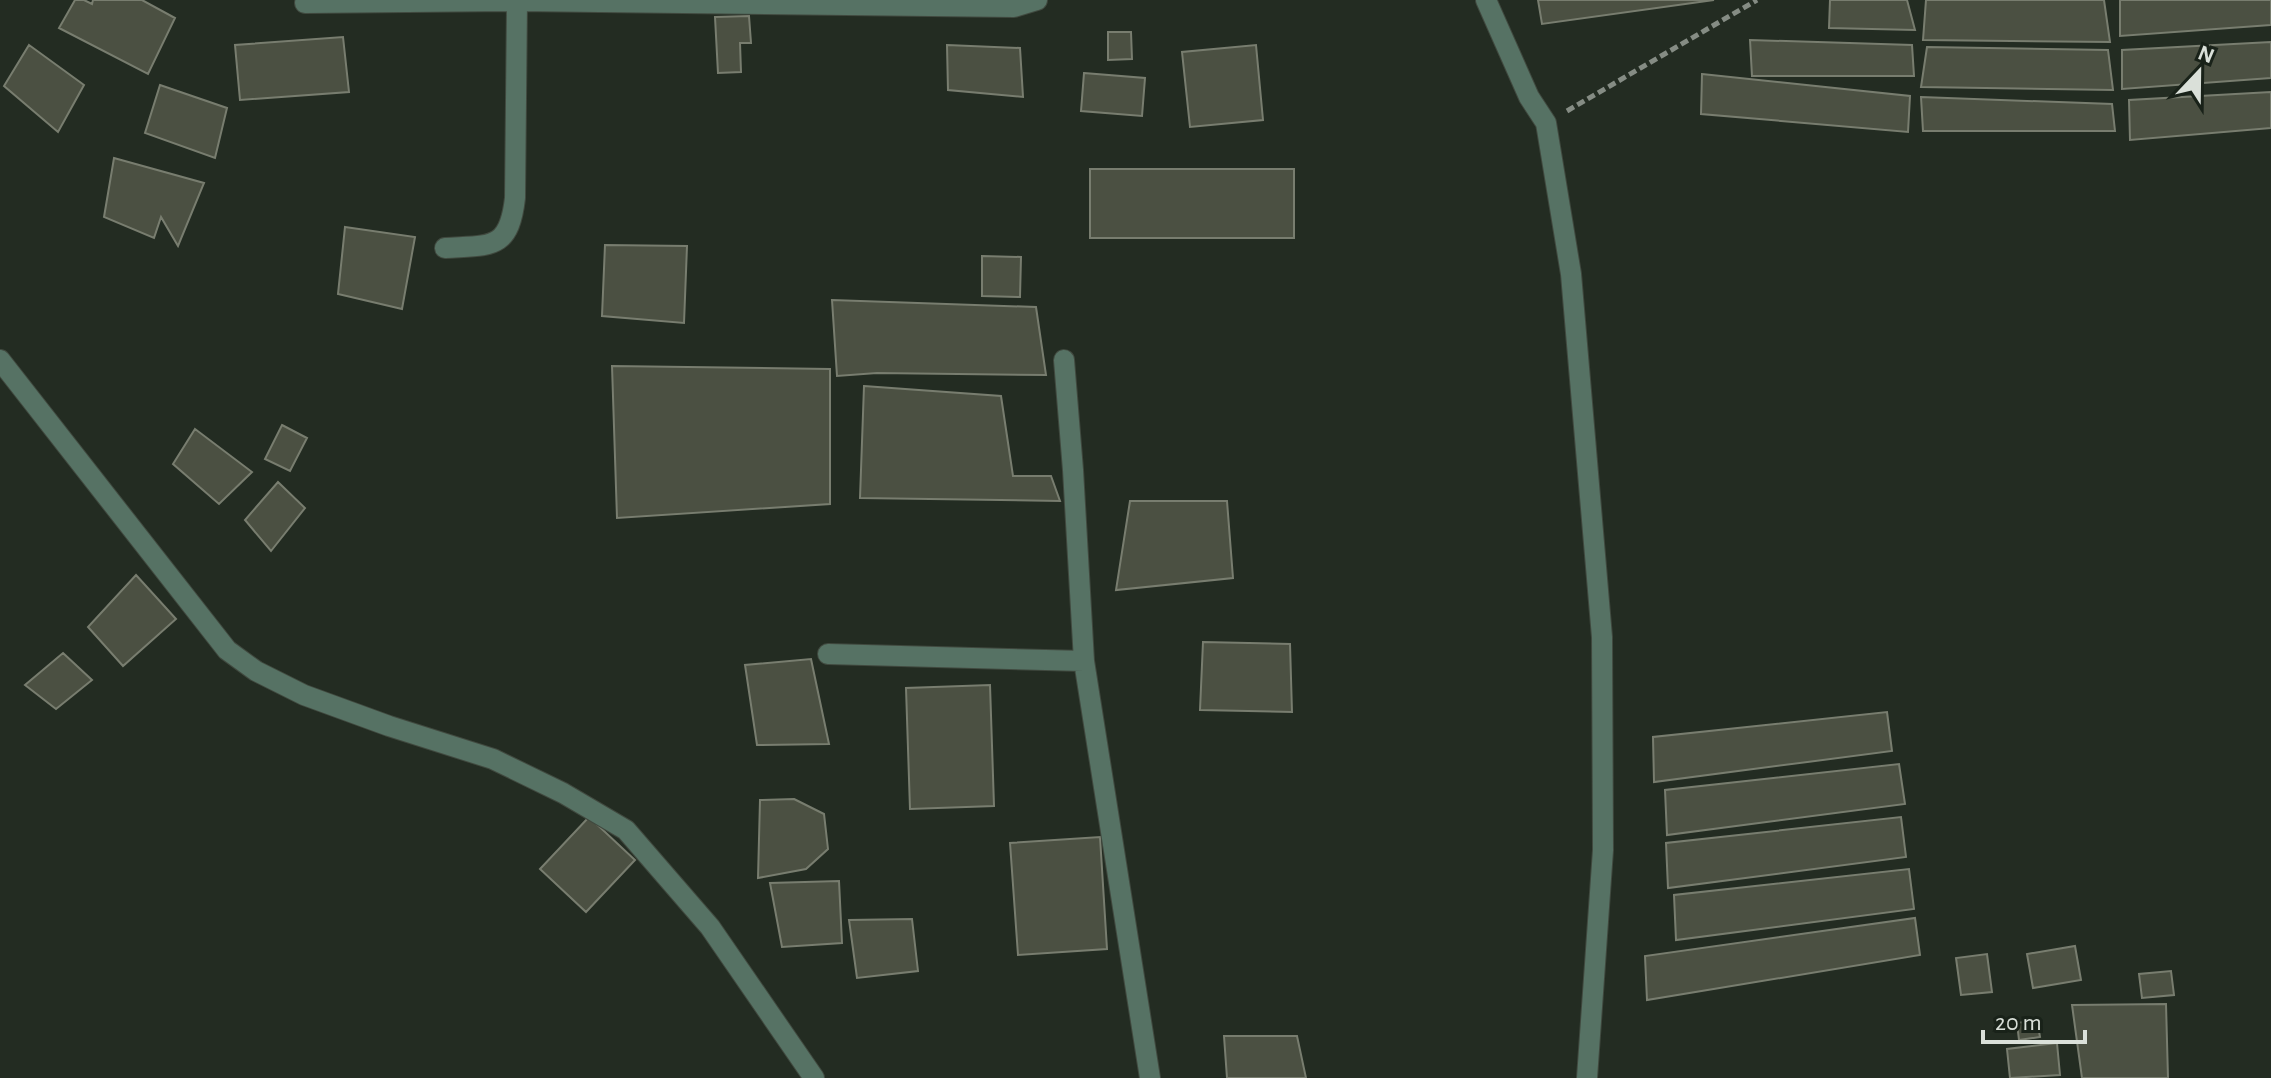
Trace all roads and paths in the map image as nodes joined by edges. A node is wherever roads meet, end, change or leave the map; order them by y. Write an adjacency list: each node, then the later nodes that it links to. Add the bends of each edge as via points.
1 (1037, 0): 4 (street, via 1014,7)
2 (1486, 0): 6 (street)
3 (1757, 0): 6 (path)
4 (517, 1): 5 (street); 7 (street, via 513,217 499,241)
5 (305, 3)
6 (1546, 123): 14 (street, via 1571,274 1602,637 1603,850)
7 (445, 248)
8 (0, 360): 12 (street, via 227,650 304,695 493,759 626,830 710,927)
9 (1064, 360): 11 (street)
10 (828, 654): 11 (street)
11 (1084, 661): 13 (street)
12 (814, 1078)
13 (1150, 1078)
14 (1587, 1078)

